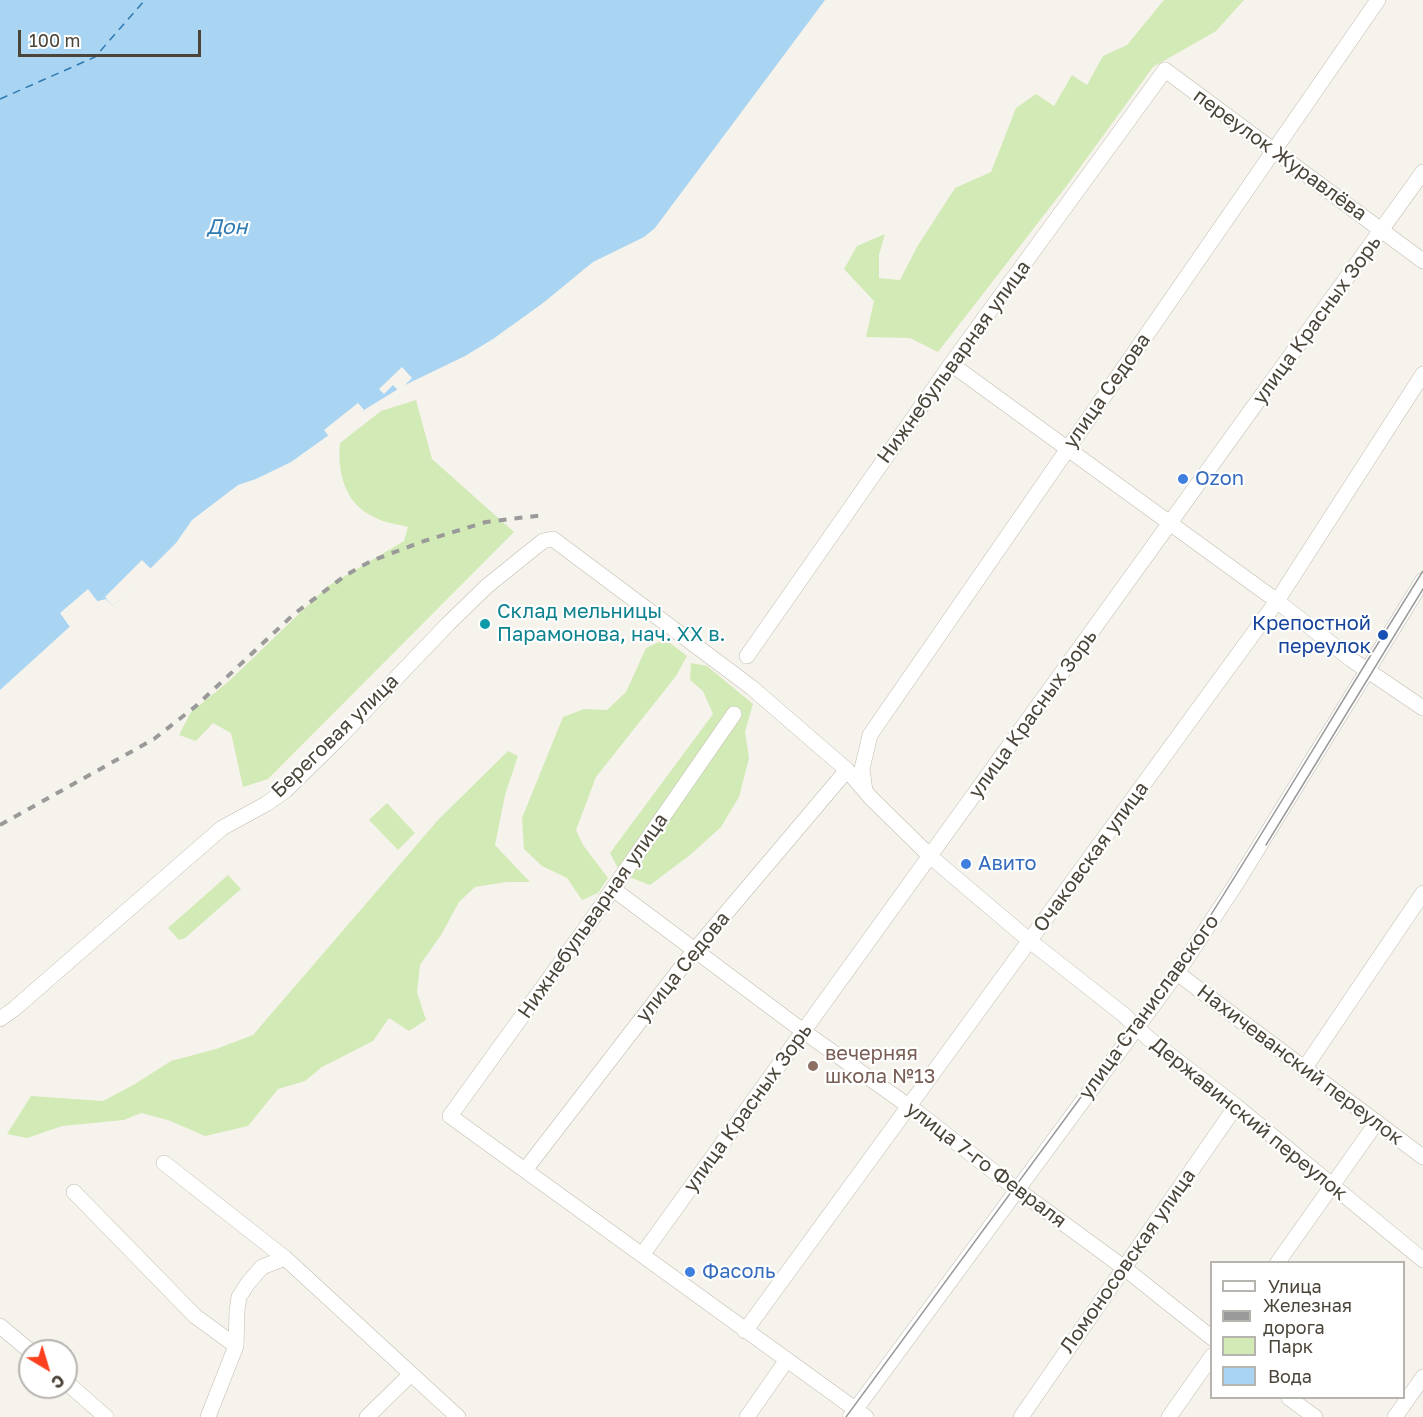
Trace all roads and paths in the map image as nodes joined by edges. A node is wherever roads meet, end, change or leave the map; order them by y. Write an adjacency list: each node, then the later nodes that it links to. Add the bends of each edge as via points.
1 (1378, 0): 3 (street, улица Седова)
2 (1165, 70): 3 (street, переулок Журавлёва); 7 (street, Нижнебульварная улица)
3 (1275, 151): 5 (street, переулок Журавлёва); 9 (street, улица Седова)
4 (1423, 172): 5 (street, улица Красных Зорь)
5 (1382, 230): 6 (street, переулок Журавлёва); 10 (street, улица Красных Зорь)
6 (1423, 261)
7 (951, 364): 9 (street); 14 (street, Нижнебульварная улица)
8 (1423, 374): 13 (street, Очаковская улица)
9 (1067, 448): 10 (street); 19 (street, улица Седова, via 870,735 862,769)
10 (1171, 523): 13 (street); 20 (street, улица Красных Зорь)
11 (553, 539): 18 (street, Державинский переулок, via 751,687); 26 (street, Береговая улица, via 543,540 487,586 286,790 222,828)
12 (1423, 580): 15 (street, улица Станиславского)
13 (1277, 601): 15 (street); 23 (street, Очаковская улица)
14 (747, 656)
15 (1367, 670): 16 (street); 25 (street, улица Станиславского)
16 (1423, 708)
17 (734, 714): 21 (street, Нижнебульварная улица)
18 (847, 770): 19 (street, Державинский переулок); 24 (street, улица Седова)
19 (865, 792): 20 (street, Державинский переулок)
20 (930, 857): 23 (street, Державинский переулок); 28 (street, улица Красных Зорь)
21 (613, 889): 24 (street, улица 7-го Февраля); 35 (street, Нижнебульварная улица, via 450,1116)
22 (1423, 893): 29 (street)
23 (1030, 941): 27 (street, Державинский переулок); 31 (street, Очаковская улица)
24 (694, 951): 28 (street, улица 7-го Февраля); 35 (street, улица Седова)
25 (1177, 973): 27 (street, улица Станиславского); 29 (street, Нахичеванский переулок)
26 (0, 1019)
27 (1136, 1027): 30 (street, Державинский переулок); 37 (street, улица Станиславского)
28 (803, 1031): 31 (street, улица 7-го Февраля); 39 (street, улица Красных Зорь)
29 (1304, 1069): 32 (street, Нахичеванский переулок)
30 (1236, 1106): 36 (street, Державинский переулок); 43 (street, Ломоносовская улица)
31 (909, 1107): 37 (street, улица 7-го Февраля); 45 (street, Очаковская улица)
32 (1377, 1122): 33 (street, Нахичеванский переулок); 36 (street)
33 (1423, 1157)
34 (164, 1163): 40 (street)
35 (525, 1170): 39 (street)
36 (1332, 1186): 41 (street, Державинский переулок); 42 (street)
37 (1017, 1190): 43 (street, улица 7-го Февраля); 55 (street, улица Станиславского)
38 (74, 1192): 48 (street, via 195,1316)
39 (642, 1255): 45 (street)
40 (285, 1258): 48 (street, via 262,1267 239,1297); 51 (street)
41 (1423, 1260)
42 (1279, 1261)
43 (1123, 1267): 46 (street, улица 7-го Февраля); 61 (street, Ломоносовская улица)
44 (0, 1326): 47 (street)
45 (746, 1331): 50 (street)
46 (1210, 1336)
47 (18, 1341)
48 (236, 1346): 57 (street)
49 (1210, 1359): 62 (street)
50 (786, 1361): 55 (street); 60 (street)
51 (411, 1374): 58 (street); 59 (street)
52 (1423, 1377): 64 (street)
53 (78, 1392): 56 (street)
54 (1290, 1399): 63 (street)
55 (857, 1415)
56 (106, 1417)
57 (208, 1417)
58 (368, 1417)
59 (458, 1417)
60 (747, 1417)
61 (1021, 1417)
62 (1169, 1417)
63 (1315, 1417)
64 (1395, 1417)

